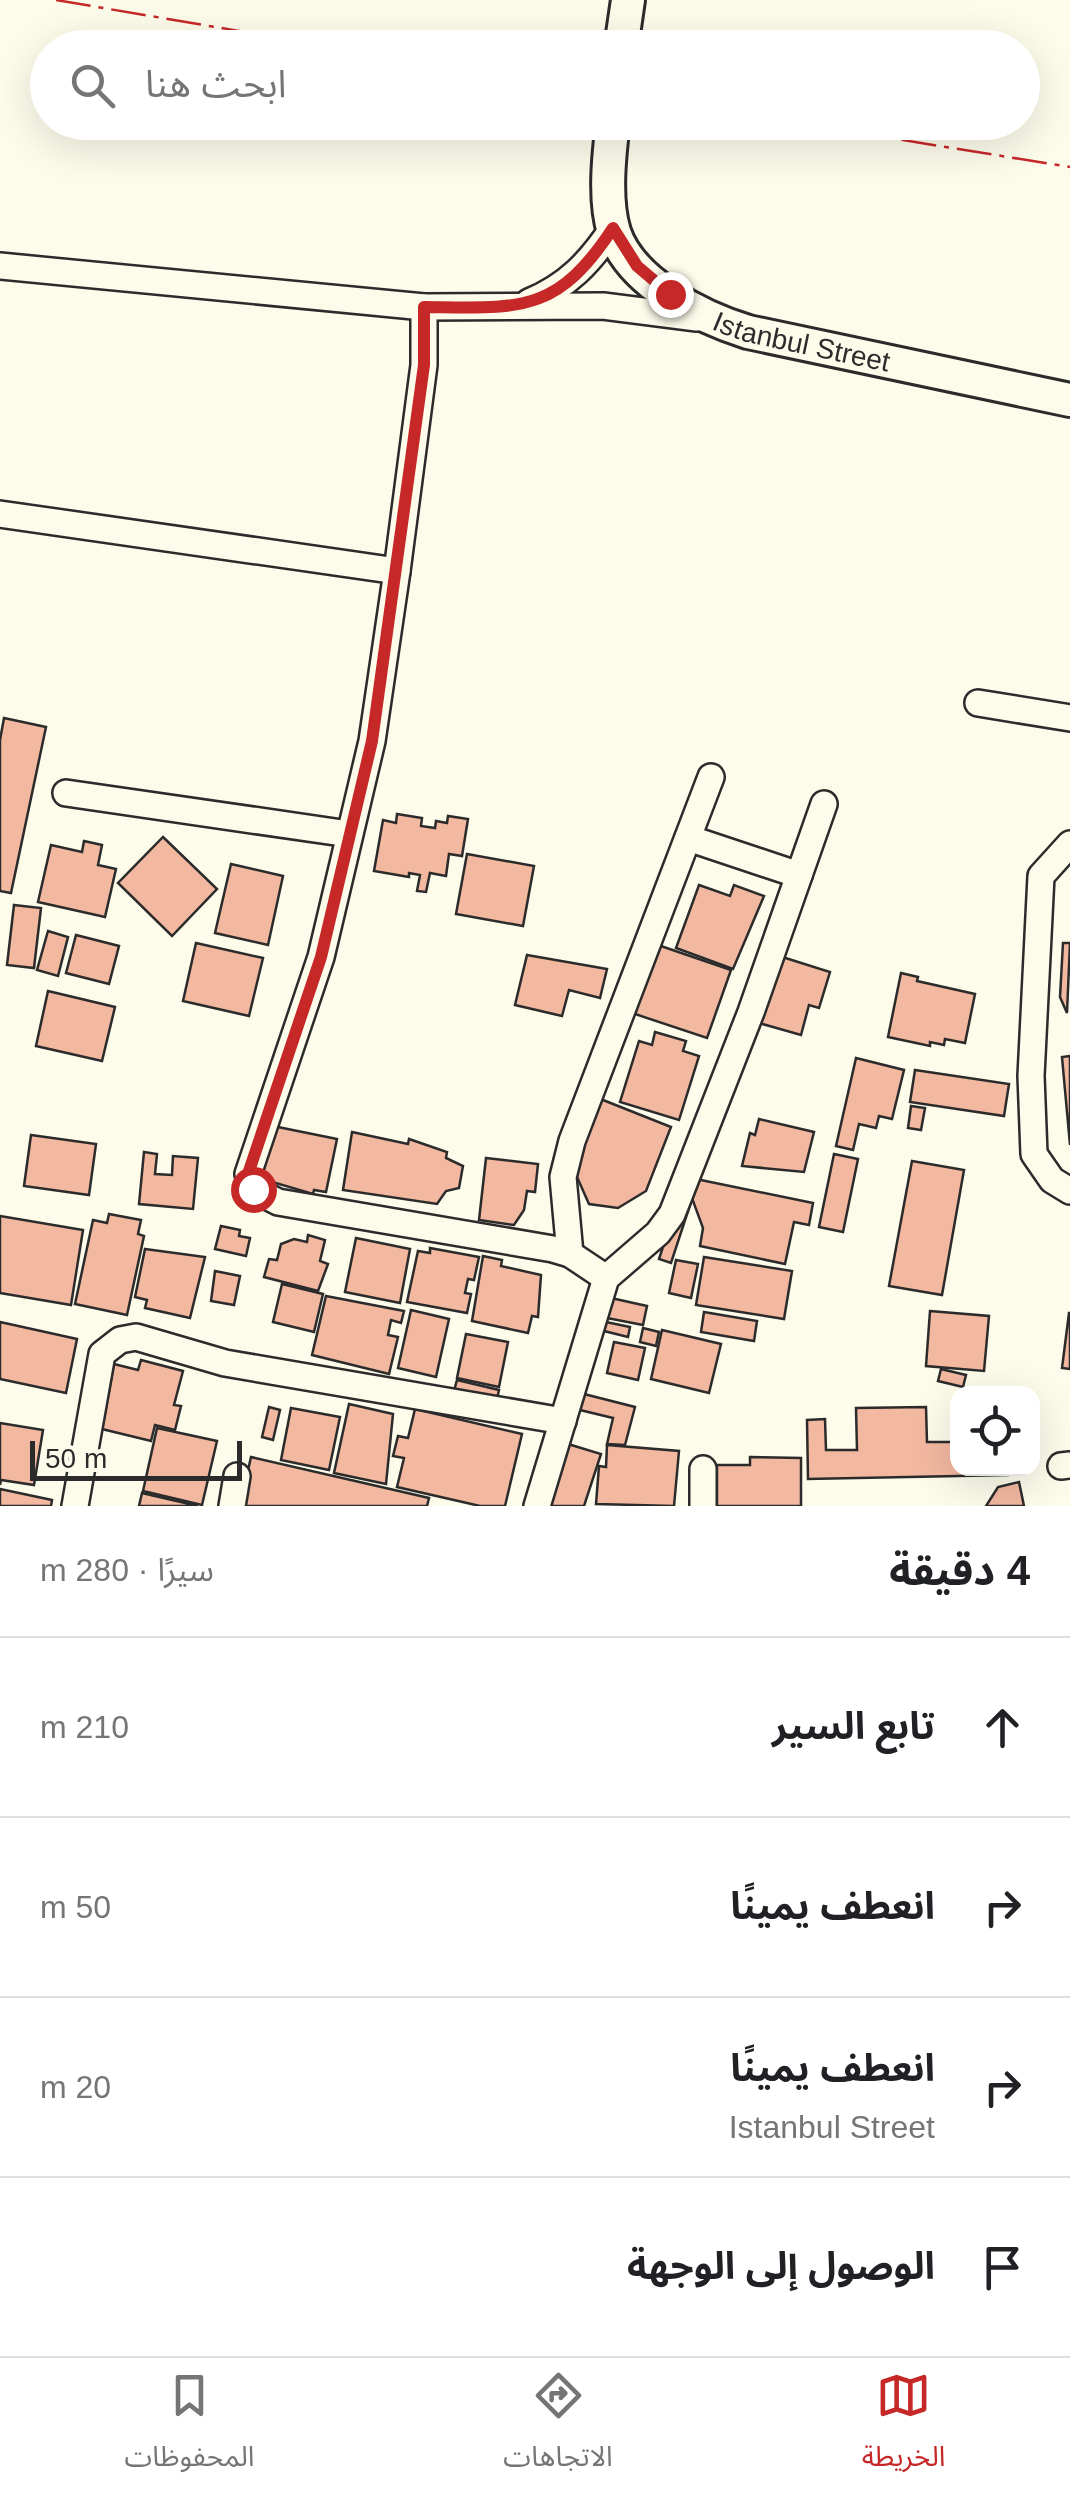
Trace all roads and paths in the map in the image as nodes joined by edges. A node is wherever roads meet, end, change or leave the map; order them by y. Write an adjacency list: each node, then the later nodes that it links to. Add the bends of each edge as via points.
1 (628, 0): 2 (street)
2 (624, 30)
3 (612, 140): 4 (street)
4 (613, 228): 7 (street, via 580,272); 8 (street, Istanbul Street, via 637,266)
5 (0, 266): 6 (street)
6 (424, 307): 7 (street); 11 (street, via 424,365)
7 (516, 308): 8 (street, via 604,306)
8 (708, 320): 9 (street, Istanbul Street)
9 (1070, 400)
10 (0, 514): 11 (street)
11 (398, 570): 17 (street, via 372,741)
12 (978, 703): 13 (street)
13 (1070, 718)
14 (710, 777): 18 (street)
15 (66, 793): 17 (street)
16 (824, 804): 20 (street)
17 (349, 834): 22 (street, via 321,957 248,1174 253,1189 278,1202)
18 (688, 838): 20 (street); 22 (street, via 572,1142 563,1177)
19 (1070, 844): 21 (street, via 1041,876 1031,1076 1034,1154 1052,1180)
20 (799, 875): 23 (street, via 672,1214)
21 (1070, 1190)
22 (570, 1254): 23 (street)
23 (606, 1278): 24 (street)
24 (563, 1421): 27 (street, via 225,1363 136,1337 102,1354); 29 (street)
25 (704, 1469): 30 (street)
26 (237, 1476): 28 (street)
27 (75, 1506)
28 (232, 1506)
29 (538, 1506)
30 (704, 1506)

